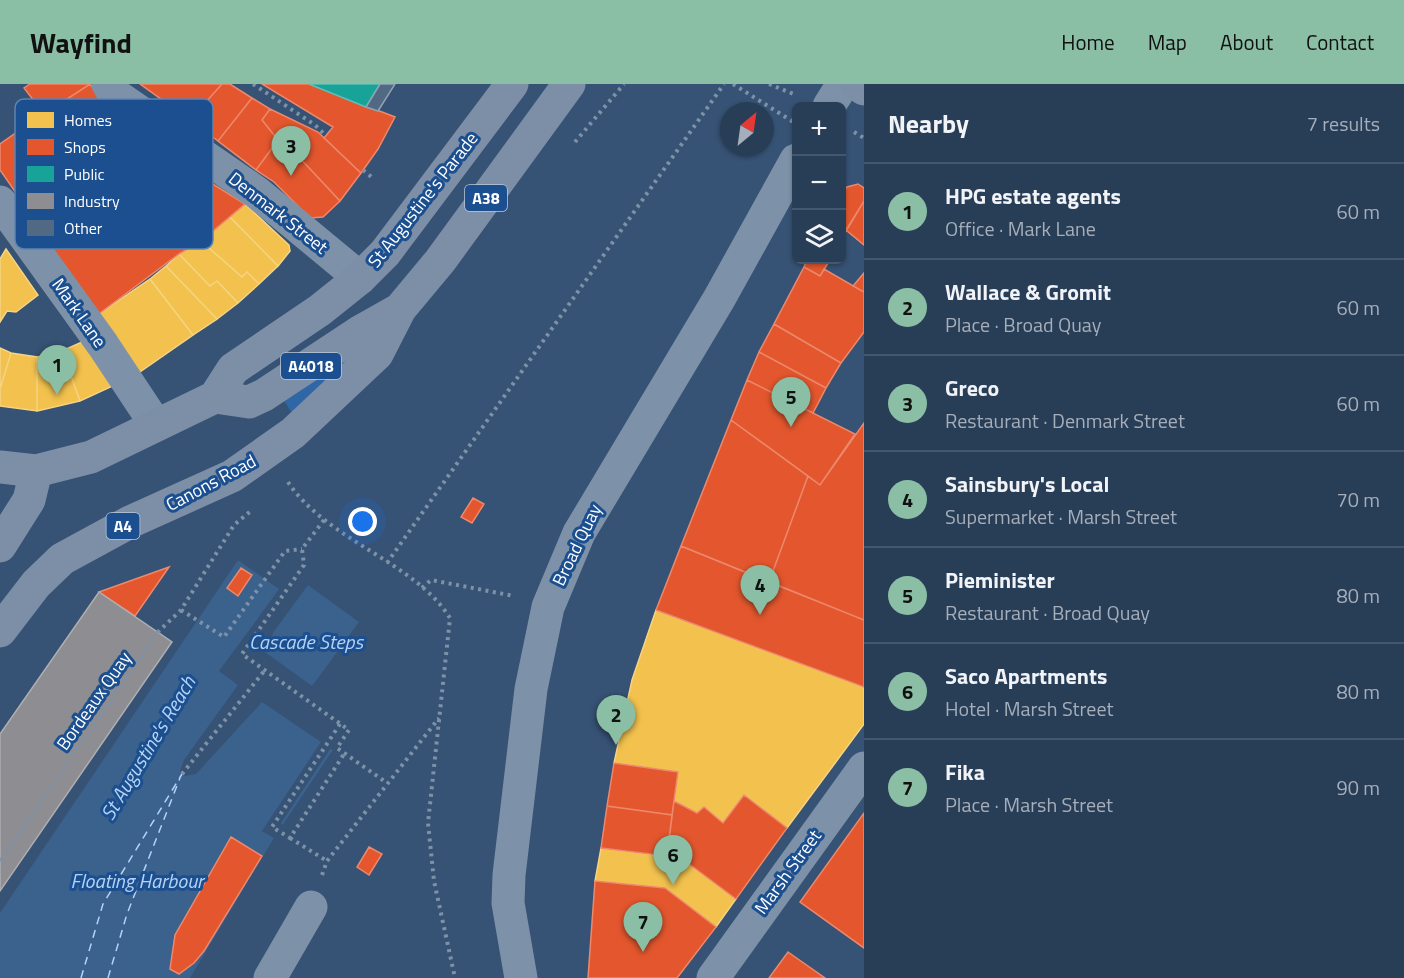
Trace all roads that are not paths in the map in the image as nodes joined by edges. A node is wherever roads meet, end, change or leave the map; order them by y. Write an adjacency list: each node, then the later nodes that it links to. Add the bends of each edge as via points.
1 (108, 84): 7 (street, Denmark Street)
2 (512, 84): 14 (main road, St Augustine's Parade / A38)
3 (569, 84): 16 (main road, A38, via 440,261)
4 (843, 84): 8 (street)
5 (857, 84): 6 (main road)
6 (864, 89)
7 (121, 99)
8 (832, 102)
9 (213, 162): 15 (street, Denmark Street, via 256,192)
10 (792, 167): 26 (street, Broad Quay, via 579,533 548,607 531,689 510,875 508,903)
11 (0, 202): 12 (street, Mark Lane)
12 (15, 223)
13 (34, 249): 18 (street, Mark Lane)
14 (385, 254): 15 (main road, St Augustine's Parade / A4018)
15 (360, 278): 17 (main road, St Augustine's Parade / A4018, via 233,369)
16 (400, 309): 17 (main road, A4018, via 264,396 249,402); 22 (main road, Canons Road / A4, via 377,354 293,433 232,476 130,522 62,559 36,584)
17 (215, 397): 18 (main road)
18 (156, 425): 20 (main road, via 91,457)
19 (0, 467): 20 (main road)
20 (36, 471): 21 (main road, via 29,500)
21 (0, 546)
22 (0, 630)
23 (864, 768): 27 (street, Marsh Street)
24 (311, 908): 25 (street)
25 (270, 978)
26 (521, 978)
27 (713, 978)

